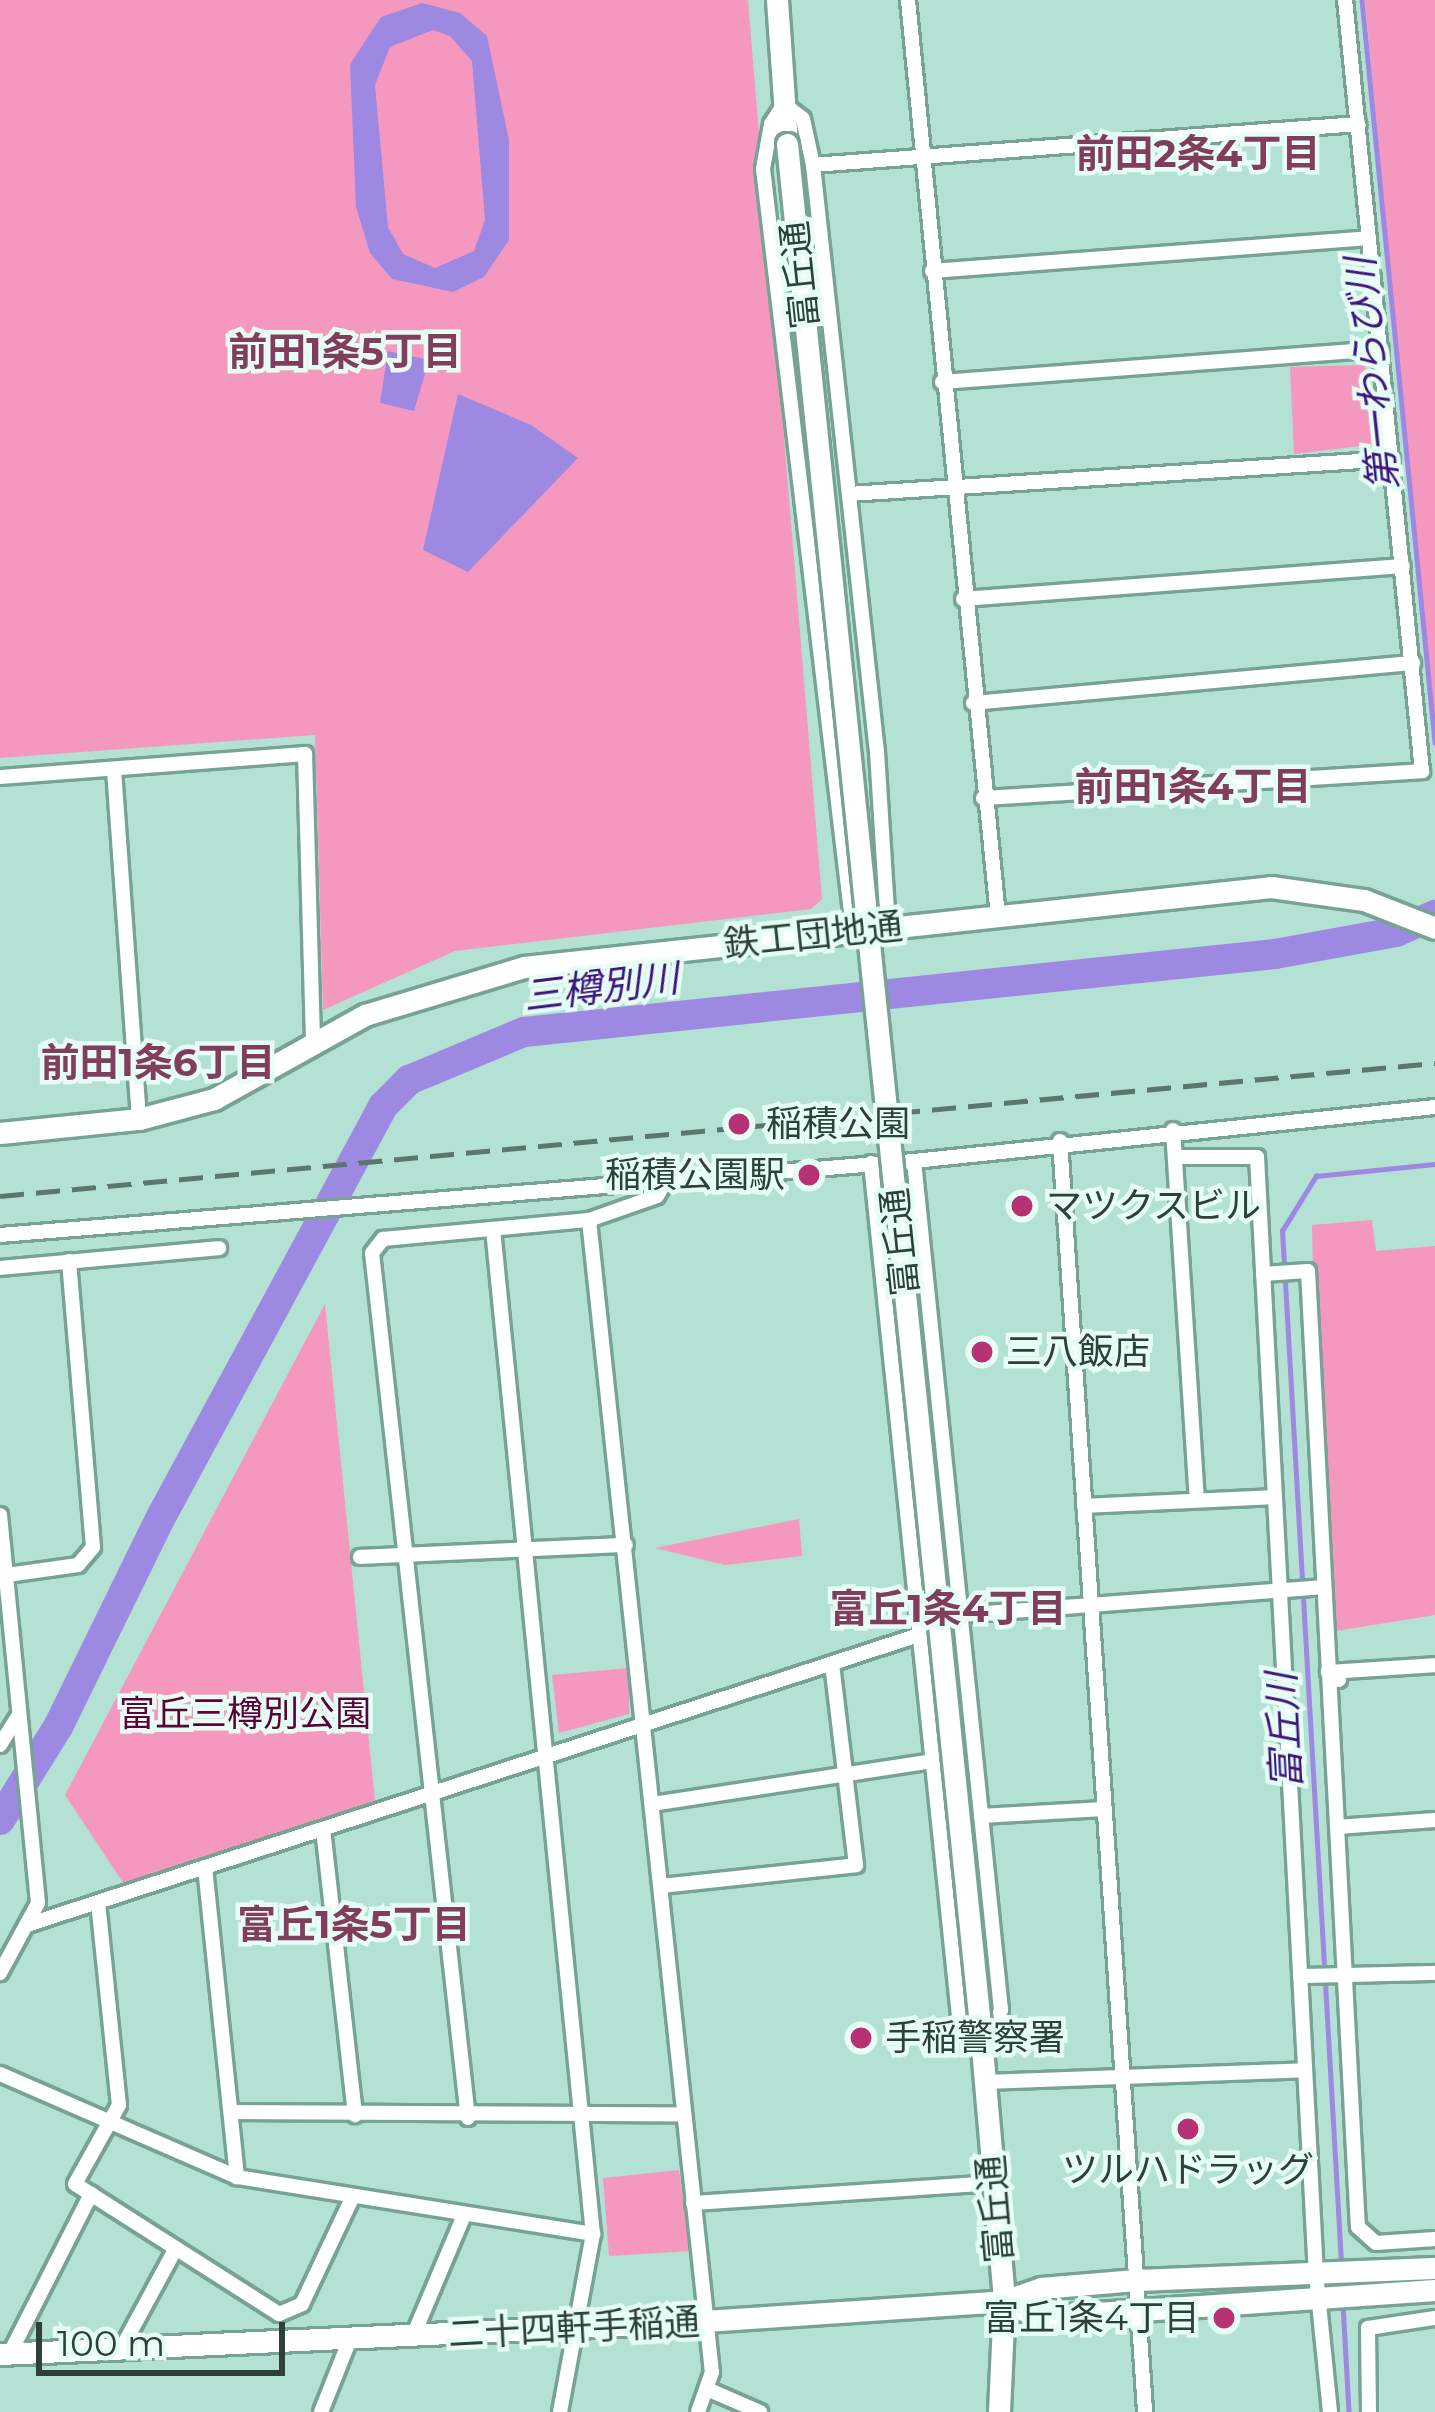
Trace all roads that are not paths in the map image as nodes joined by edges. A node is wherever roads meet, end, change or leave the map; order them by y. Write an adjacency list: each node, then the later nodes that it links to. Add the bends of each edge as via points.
1 (777, 0): 4 (street, 富丘通)
2 (908, 0): 6 (street)
3 (1345, 0): 5 (street)
4 (784, 104): 7 (street, via 803,119); 24 (street, via 771,124 763,169); 81 (street, 富丘通, bridge)
5 (1358, 124): 6 (street); 8 (street)
6 (921, 155): 7 (street); 9 (street)
7 (813, 165): 14 (street)
8 (1370, 238): 9 (street); 10 (street)
9 (932, 271): 11 (street)
10 (1381, 349): 11 (street); 12 (street)
11 (942, 382): 13 (street)
12 (1392, 459): 13 (street); 15 (street)
13 (952, 488): 14 (street); 16 (street)
14 (849, 494): 23 (street)
15 (1403, 566): 16 (street); 17 (street)
16 (963, 599): 18 (street)
17 (1413, 663): 18 (street); 21 (street, via 1422,771)
18 (973, 703): 21 (street)
19 (114, 770): 20 (street); 26 (street, via 305,754); 28 (street)
20 (0, 777)
21 (983, 798): 22 (street)
22 (998, 916): 23 (street, 鉄工団地通); 25 (street, 鉄工団地通, via 1270,887 1364,900)
23 (888, 927): 24 (street, 鉄工団地通)
24 (853, 928): 26 (street, 鉄工団地通, via 466,980)
25 (1435, 928)
26 (313, 1043): 28 (street, 鉄工団地通, via 214,1099)
27 (1435, 1107): 29 (street)
28 (139, 1119): 30 (street, 鉄工団地通)
29 (1173, 1130): 31 (street); 32 (street)
30 (0, 1133)
31 (1060, 1141): 33 (street); 45 (street)
32 (1175, 1157): 42 (street, via 1257,1156); 43 (street)
33 (914, 1160): 34 (street); 55 (street)
34 (871, 1162): 35 (street); 56 (street)
35 (669, 1175): 36 (street, via 657,1196); 38 (street)
36 (589, 1220): 37 (street); 47 (street)
37 (493, 1229): 48 (street); 49 (street, via 383,1239 372,1252)
38 (0, 1235)
39 (219, 1248): 40 (street)
40 (70, 1261): 41 (street); 51 (street, via 93,1547 78,1564)
41 (0, 1268)
42 (1266, 1274): 44 (street); 52 (street, via 1308,1271)
43 (1197, 1497): 44 (street); 45 (street)
44 (1275, 1497): 53 (street)
45 (1084, 1506): 54 (street)
46 (0, 1515): 51 (street)
47 (626, 1545): 48 (street); 60 (street)
48 (525, 1548): 49 (street); 63 (street)
49 (405, 1554): 50 (street); 66 (street)
50 (360, 1557)
51 (3, 1575): 61 (street)
52 (1319, 1587): 53 (street); 59 (street)
53 (1284, 1588): 54 (street); 80 (street)
54 (1090, 1603): 55 (street); 68 (street)
55 (961, 1615): 69 (street)
56 (919, 1635): 57 (street); 64 (street)
57 (832, 1664): 60 (street); 65 (street)
58 (1435, 1665): 59 (street)
59 (1334, 1676): 71 (street)
60 (644, 1724): 63 (street); 67 (street)
61 (18, 1726): 62 (street); 76 (street, via 38,1903)
62 (0, 1745)
63 (546, 1757): 66 (street); 89 (street)
64 (932, 1761): 65 (street); 81 (street, via 960,2026)
65 (844, 1770): 67 (street); 74 (street, via 856,1865)
66 (431, 1793): 72 (street); 88 (street)
67 (652, 1804): 74 (street)
68 (1104, 1808): 69 (street); 84 (street)
69 (981, 1816): 81 (street, via 1000,2010)
70 (1435, 1820): 71 (street)
71 (1337, 1827): 79 (street)
72 (323, 1829): 73 (street); 87 (street)
73 (205, 1867): 75 (street); 85 (street)
74 (661, 1886): 86 (street)
75 (98, 1902): 76 (street); 90 (street, via 119,2105)
76 (30, 1924): 77 (street)
77 (0, 1973)
78 (1435, 1973): 79 (street)
79 (1340, 1975): 80 (street); 98 (street, via 1358,2227 1376,2243)
80 (1306, 1976): 82 (street)
81 (984, 2070): 84 (street); 92 (street, 富丘通)
82 (1305, 2070): 84 (street); 102 (street)
83 (0, 2074): 90 (street)
84 (1122, 2075): 101 (street)
85 (234, 2112): 87 (street); 91 (street)
86 (684, 2114): 89 (street); 95 (street)
87 (355, 2115): 88 (street)
88 (467, 2118): 89 (street)
89 (582, 2118): 97 (street)
90 (112, 2122): 91 (street); 93 (street, via 75,2184)
91 (237, 2177): 94 (street)
92 (991, 2183): 95 (street); 104 (street, 富丘通)
93 (91, 2194): 99 (street); 112 (street)
94 (353, 2196): 96 (street); 99 (street, via 302,2304 278,2314)
95 (693, 2203): 107 (street)
96 (464, 2215): 97 (street); 109 (street)
97 (593, 2234): 108 (street)
98 (1435, 2239)
99 (176, 2248): 111 (street)
100 (1435, 2268): 102 (street, 二十四軒手稲通)
101 (1136, 2280): 102 (street, 二十四軒手稲通); 104 (street, 二十四軒手稲通, via 1041,2288); 105 (street)
102 (1325, 2285): 103 (street, 二十四軒手稲通); 105 (street, 二十四軒手稲通); 120 (street)
103 (1435, 2290)
104 (1004, 2301): 105 (street, 二十四軒手稲通, via 1038,2318); 107 (street, 二十四軒手稲通); 118 (street, 富丘通)
105 (1137, 2307): 119 (street)
106 (1435, 2318): 121 (street, via 1368,2328)
107 (705, 2321): 108 (street, 二十四軒手稲通); 113 (street)
108 (578, 2326): 109 (street, 二十四軒手稲通); 115 (street)
109 (413, 2336): 110 (street, 二十四軒手稲通)
110 (350, 2339): 111 (street, 二十四軒手稲通); 114 (street)
111 (119, 2353): 112 (street, 二十四軒手稲通)
112 (5, 2355)
113 (707, 2389): 116 (street); 117 (street)
114 (321, 2412)
115 (560, 2412)
116 (698, 2412)
117 (760, 2412)
118 (999, 2412)
119 (1144, 2412)
120 (1330, 2412)
121 (1369, 2412)

